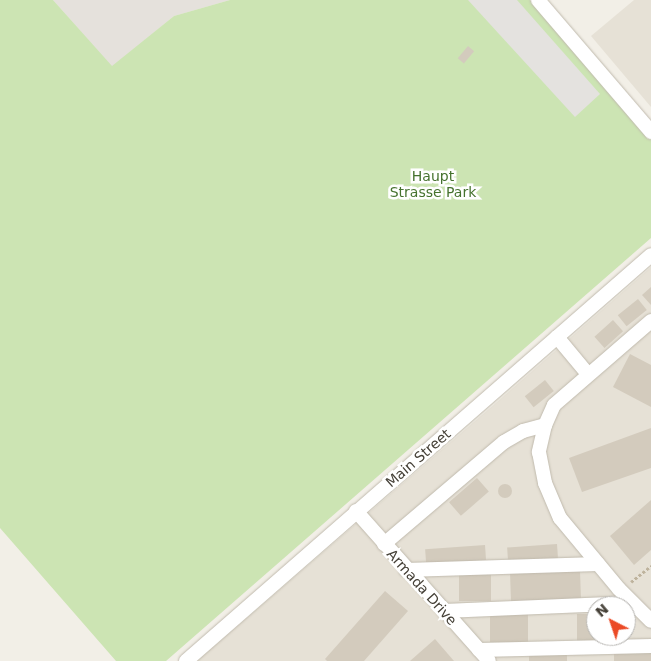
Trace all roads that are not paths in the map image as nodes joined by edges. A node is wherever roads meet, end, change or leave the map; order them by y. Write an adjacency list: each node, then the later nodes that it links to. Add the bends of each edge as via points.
1 (538, 0): 2 (street)
2 (651, 132)
3 (651, 255): 5 (street, Main Street)
4 (651, 321): 6 (street)
5 (556, 337): 6 (street); 8 (street, Main Street)
6 (587, 373): 7 (street, via 554,405)
7 (545, 425): 9 (street, via 523,431 504,442); 10 (street, via 539,452 545,483 560,518)
8 (356, 511): 9 (street, Armada Drive); 19 (street, Main Street)
9 (384, 544): 11 (street, Armada Drive)
10 (598, 564): 11 (street); 12 (street)
11 (406, 570): 15 (street, Armada Drive)
12 (626, 596)
13 (586, 605): 15 (street)
14 (636, 606): 16 (street)
15 (444, 612): 18 (street, Armada Drive)
16 (651, 621)
17 (651, 646): 18 (street)
18 (479, 650): 20 (street, Armada Drive)
19 (186, 661)
20 (489, 661)

